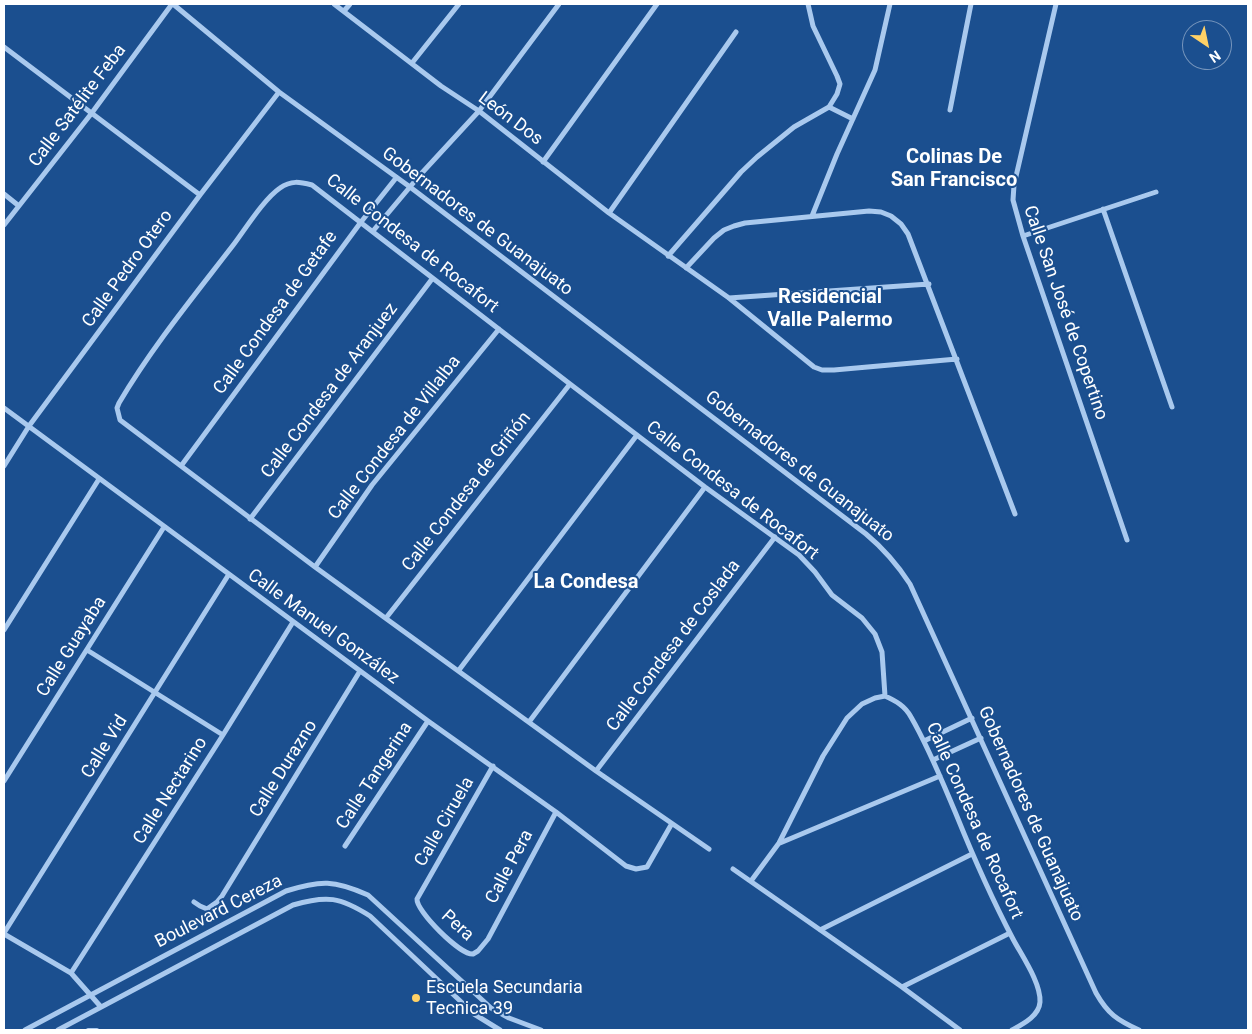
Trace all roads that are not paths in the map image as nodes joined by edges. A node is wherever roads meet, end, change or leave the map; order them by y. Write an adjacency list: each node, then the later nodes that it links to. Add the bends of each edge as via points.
1 (172, 4): 15 (street, Gobernadores de Guanajuato); 19 (street, Calle Satélite Feba)
2 (334, 4): 11 (street, León Dos)
3 (350, 4): 11 (street)
4 (459, 4): 14 (street)
5 (559, 4): 18 (street)
6 (656, 4): 21 (street)
7 (808, 4): 16 (street, via 813,26 840,84)
8 (890, 4): 20 (street, via 875,70)
9 (971, 4): 17 (street)
10 (1056, 4): 34 (street, Calle San José de Copertino, via 1014,185 1013,200)
11 (344, 12): 14 (street, León Dos)
12 (736, 32): 29 (street)
13 (4, 47): 19 (street)
14 (412, 63): 18 (street, León Dos)
15 (279, 92): 22 (street, Gobernadores de Guanajuato); 26 (street, Calle Pedro Otero)
16 (829, 107): 20 (street); 35 (street, via 794,127 756,157)
17 (950, 110)
18 (479, 111): 21 (street, León Dos); 23 (street)
19 (91, 114): 26 (street); 27 (street, Calle Satélite Feba)
20 (853, 119): 30 (street)
21 (544, 162): 29 (street, León Dos)
22 (396, 178): 23 (street, Gobernadores de Guanajuato); 31 (street, Calle Condesa de Getafe)
23 (410, 188): 33 (street); 66 (street, Gobernadores de Guanajuato, via 886,550 910,584)
24 (1156, 192): 28 (street)
25 (4, 194): 27 (street)
26 (200, 195): 45 (street, Calle Pedro Otero)
27 (19, 206): 32 (street, Calle Satélite Feba)
28 (1104, 209): 34 (street); 43 (street)
29 (608, 212): 35 (street, León Dos)
30 (812, 216): 36 (street, via 734,226 714,238); 38 (street, via 869,211 891,216 902,224 908,234)
31 (361, 222): 33 (street, Calle Condesa de Rocafort); 48 (street, Calle Condesa de Getafe); 48 (street, Calle Condesa de Rocafort, via 312,185 299,181 279,188 155,348 119,403 118,415 125,424)
32 (4, 225)
33 (373, 231): 37 (street, Calle Condesa de Rocafort)
34 (1023, 236): 55 (street, Calle San José de Copertino)
35 (668, 256): 36 (street, León Dos)
36 (686, 268): 39 (street, León Dos)
37 (432, 279): 40 (street, Calle Condesa de Rocafort); 52 (street, Calle Condesa de Aranjuez)
38 (928, 284): 39 (street); 41 (street)
39 (728, 298): 41 (street, León Dos, via 822,370)
40 (499, 329): 42 (street, Calle Condesa de Rocafort); 56 (street, Calle Condesa de Villalba, via 372,485)
41 (957, 359): 51 (street)
42 (570, 384): 46 (street, Calle Condesa de Rocafort); 58 (street, Calle Condesa de Griñón)
43 (1172, 407)
44 (4, 408): 45 (street, Calle Manuel González)
45 (30, 426): 47 (street, Calle Pedro Otero); 49 (street, Calle Manuel González)
46 (637, 435): 50 (street, Calle Condesa de Rocafort); 62 (street)
47 (4, 466)
48 (180, 466): 52 (street, Calle Condesa de Rocafort)
49 (99, 479): 53 (street, Calle Manuel González); 60 (street)
50 (705, 486): 54 (street, Calle Condesa de Rocafort); 68 (street)
51 (1015, 514)
52 (250, 519): 56 (street, Calle Condesa de Rocafort)
53 (164, 527): 57 (street, Calle Manuel González); 61 (street, Calle Guayaba)
54 (775, 537): 65 (street, Calle Condesa de Rocafort, via 799,555 832,595 870,625 882,652); 74 (street, Calle Condesa de Coslada)
55 (1127, 540)
56 (315, 566): 58 (street, Calle Condesa de Rocafort)
57 (229, 574): 59 (street, Calle Manuel González); 64 (street, Calle Vid)
58 (386, 618): 62 (street, Calle Condesa de Rocafort)
59 (293, 622): 63 (street, Calle Manuel González); 69 (street, Calle Nectarino)
60 (4, 630)
61 (87, 650): 64 (street); 76 (street, Calle Guayaba)
62 (459, 670): 68 (street, Calle Condesa de Rocafort)
63 (360, 671): 67 (street, Calle Manuel González); 86 (street, Calle Durazno, via 217,902 207,909)
64 (156, 693): 69 (street); 88 (street, Calle Vid)
65 (885, 696): 71 (street, Calle Condesa de Rocafort, via 899,703 910,715); 79 (street, via 862,704 847,718 823,756)
66 (972, 718): 70 (street, Gobernadores de Guanajuato); 71 (street)
67 (428, 721): 73 (street, Calle Manuel González); 80 (street, Calle Tangerina)
68 (529, 722): 74 (street, Calle Condesa de Rocafort)
69 (223, 735): 91 (street, Calle Nectarino)
70 (981, 738): 72 (street); 103 (street, Gobernadores de Guanajuato, via 1096,993 1114,1017)
71 (924, 741): 72 (street, Calle Condesa de Rocafort)
72 (933, 760): 75 (street, Calle Condesa de Rocafort)
73 (493, 766): 77 (street, Calle Manuel González); 85 (street, Calle Ciruela)
74 (596, 771): 78 (street, Calle Condesa de Rocafort)
75 (940, 776): 79 (street); 82 (street, Calle Condesa de Rocafort)
76 (4, 781)
77 (556, 812): 78 (street, Calle Manuel González, via 626,866 636,869 647,866); 90 (street, Calle Pera)
78 (671, 825): 81 (street, Calle Condesa de Rocafort)
79 (779, 843): 84 (street)
80 (345, 846)
81 (709, 849)
82 (972, 854): 87 (street); 89 (street, Calle Condesa de Rocafort)
83 (733, 869): 84 (street)
84 (751, 880): 87 (street)
85 (420, 891): 90 (street, Pera, via 416,903 420,910 465,953 478,951)
86 (194, 902)
87 (820, 930): 92 (street)
88 (4, 933): 91 (street)
89 (1010, 933): 92 (street); 102 (street, Calle Condesa de Rocafort, via 1037,984 1040,1002 1030,1019)
90 (489, 936)
91 (71, 973): 93 (street)
92 (902, 987): 101 (street)
93 (91, 995): 94 (street); 95 (street, Boulevard Cereza); 100 (street, Boulevard Cereza, via 286,891 308,884 331,882 368,895 491,1008)
94 (101, 1007): 96 (street, Boulevard Cereza); 99 (street, Boulevard Cereza, via 293,905 329,898 351,904 370,916 474,1014)
95 (25, 1030)
96 (58, 1030)
97 (88, 1030): 98 (lane)
98 (97, 1030)
99 (500, 1030)
100 (541, 1030)
101 (960, 1030)
102 (1012, 1030)
103 (1139, 1030)

